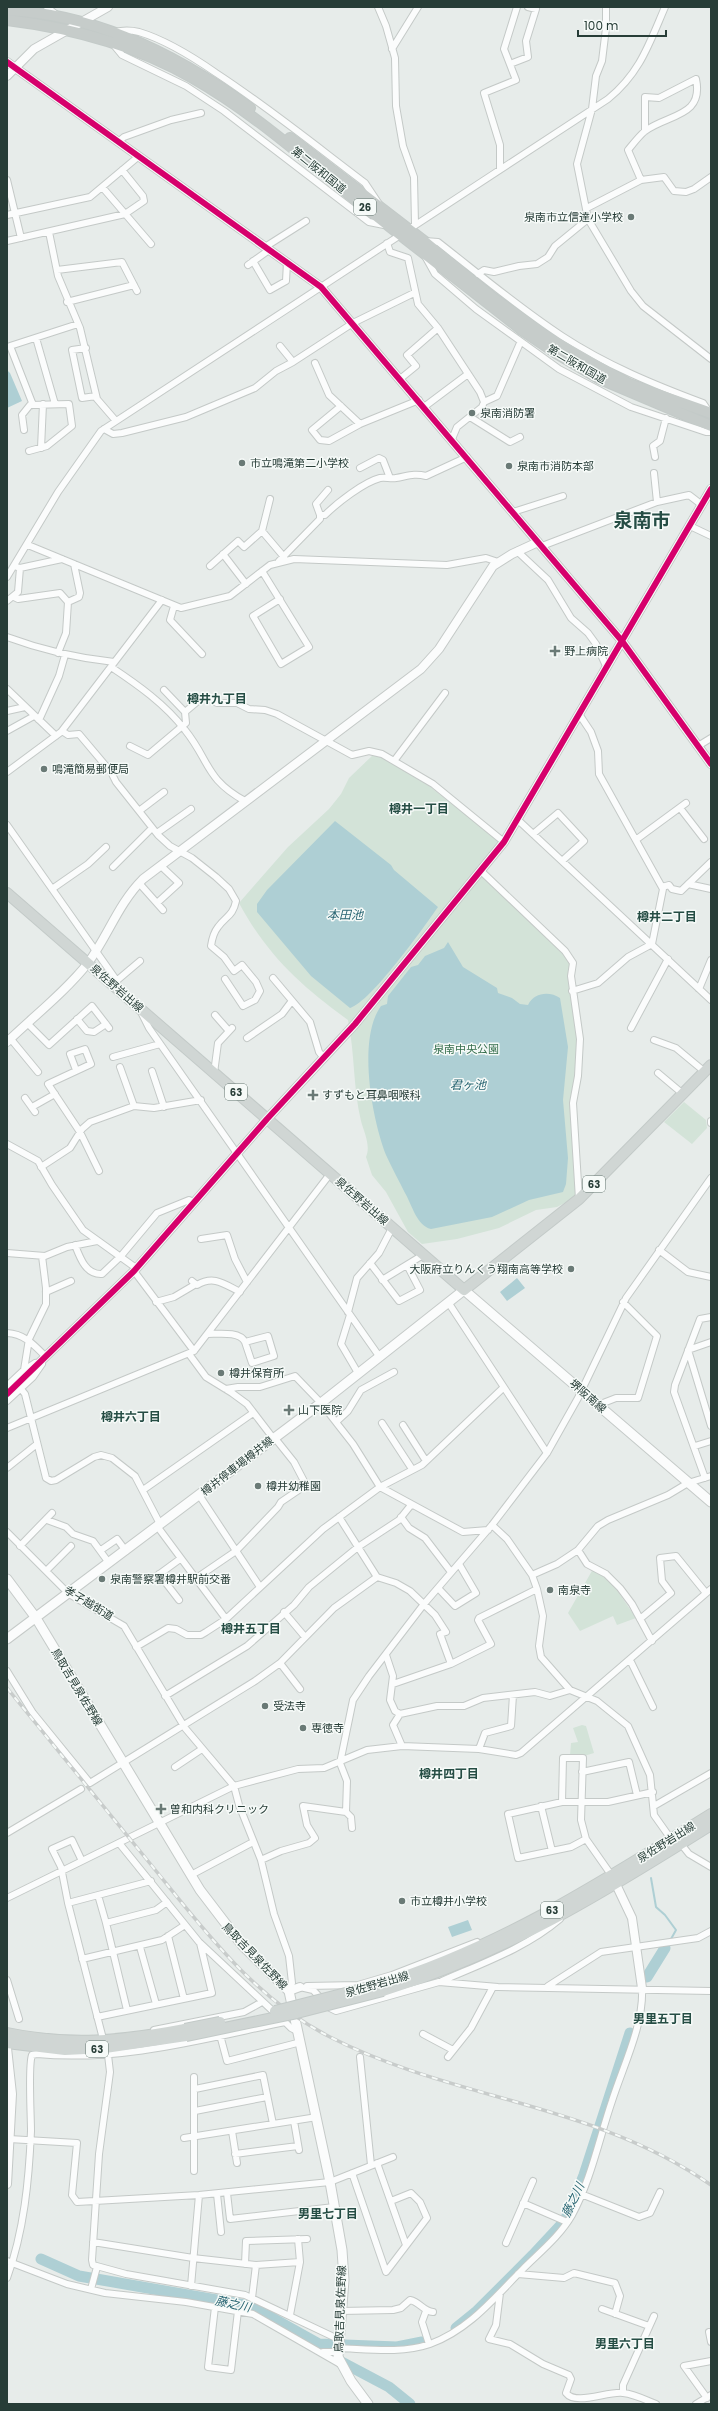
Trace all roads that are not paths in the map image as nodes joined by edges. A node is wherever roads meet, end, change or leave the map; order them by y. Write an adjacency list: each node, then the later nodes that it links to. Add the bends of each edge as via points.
1 (47, 7): 10 (street)
2 (108, 7): 12 (street)
3 (378, 7): 15 (street)
4 (418, 7): 15 (street)
5 (517, 7): 17 (street, via 504,50)
6 (528, 7): 17 (street, via 536,9 526,40 528,57)
7 (606, 7): 20 (street, via 602,60 595,83)
8 (665, 7): 20 (street, via 642,61 633,75 620,89)
9 (7, 10): 10 (highway, 第二阪和国道 / 26)
10 (60, 18): 12 (highway, 第二阪和国道 / 26)
11 (7, 20): 13 (highway, 第二阪和国道 / 26, via 45,24)
12 (81, 23): 13 (street); 14 (highway, 第二阪和国道 / 26)
13 (66, 30): 14 (highway, 第二阪和国道 / 26); 18 (street, via 34,49)
14 (111, 37): 38 (highway, 第二阪和国道 / 26, via 194,78 282,140 388,225); 38 (highway, 第二阪和国道 / 26, via 155,48 195,70 242,102)
15 (392, 49): 38 (street, via 395,58 400,133 414,177)
16 (7, 62): 18 (street)
17 (510, 64): 25 (street, via 516,80 484,93 500,145)
18 (15, 69): 19 (street); 23 (street)
19 (7, 76)
20 (592, 109): 25 (street); 32 (street, via 577,164)
21 (202, 113): 23 (street, via 171,120 124,137)
22 (645, 131): 22 (street, via 645,97 659,98 696,79 699,93 692,107); 29 (street, via 628,150)
23 (118, 142): 24 (street)
24 (139, 156): 26 (street); 45 (street)
25 (500, 169): 38 (street)
26 (122, 170): 30 (street); 34 (street, via 143,196 144,202)
27 (711, 178): 29 (street, via 686,192 674,191 664,177)
28 (7, 180): 31 (street)
29 (641, 180): 32 (street)
30 (103, 188): 33 (street, via 90,197); 34 (street)
31 (8, 189): 33 (street)
32 (587, 208): 36 (street)
33 (14, 214): 35 (street); 40 (street)
34 (125, 214): 39 (street); 44 (street)
35 (7, 215)
36 (588, 220): 49 (street, via 537,264 494,272 484,270); 62 (street, via 631,291 643,306)
37 (306, 221): 45 (street)
38 (408, 229): 42 (highway, 第二阪和国道 / 26); 43 (street); 46 (highway, 第二阪和国道 / 26)
39 (50, 232): 40 (street); 48 (street)
40 (21, 238): 41 (street)
41 (7, 241)
42 (424, 241): 49 (street, via 438,242); 75 (highway, 第二阪和国道 / 26, via 493,298 548,338 578,356 629,384)
43 (387, 243): 51 (street); 53 (street, via 390,252 404,256 411,263)
44 (151, 244)
45 (267, 248): 47 (street); 47 (street, via 250,263 270,290 286,281)
46 (424, 254): 59 (street, via 435,274); 80 (highway, 第二阪和国道 / 26, via 556,353 600,379)
47 (287, 262): 51 (street)
48 (56, 270): 50 (street, via 122,262); 54 (street)
49 (478, 274): 75 (street, via 524,310 569,340 622,369 703,403)
50 (134, 285): 52 (street); 54 (street)
51 (321, 287): 55 (street); 78 (street)
52 (137, 291)
53 (414, 293): 55 (street); 57 (street, via 418,304)
54 (67, 302): 56 (street)
55 (353, 323): 63 (street); 66 (street)
56 (78, 324): 58 (street); 61 (street)
57 (438, 328): 65 (street); 66 (street, via 407,354 416,366)
58 (36, 338): 71 (street); 72 (street, via 10,346)
59 (520, 343): 69 (street, via 497,396); 77 (street, via 595,390 632,407)
60 (280, 346): 63 (street)
61 (86, 348): 67 (street); 67 (street, via 72,350 82,398)
62 (711, 359)
63 (293, 362): 81 (street, via 276,371 255,388 186,417 122,433 113,434)
64 (315, 363): 73 (street, via 329,395)
65 (468, 374): 69 (street); 74 (street)
66 (400, 379): 68 (street)
67 (96, 396): 78 (street)
68 (419, 400): 74 (street); 79 (street)
69 (484, 402): 76 (street)
70 (43, 404): 71 (street); 72 (street); 86 (street)
71 (54, 404): 86 (street, via 69,404 72,426)
72 (33, 405): 82 (street, via 30,405 22,415)
73 (341, 406): 79 (street); 79 (street, via 312,430 320,440 329,441)
74 (424, 407): 85 (street)
75 (710, 412)
76 (470, 417): 84 (street, via 510,442); 85 (street, via 457,427)
77 (666, 418): 83 (street); 89 (street, via 660,440 653,446)
78 (116, 421): 81 (street)
79 (360, 424)
80 (711, 426)
81 (104, 429): 105 (street, via 97,435 58,492)
82 (24, 430)
83 (711, 432)
84 (520, 437)
85 (452, 439): 88 (street)
86 (41, 448): 87 (street)
87 (29, 451)
88 (467, 457): 92 (street, via 426,476 415,473); 99 (street)
89 (655, 457)
90 (360, 468): 92 (street, via 379,458 383,460)
91 (654, 473): 97 (street)
92 (390, 478): 100 (street, via 380,478 332,507 326,515)
93 (328, 490): 100 (street, via 316,504)
94 (711, 490): 98 (street)
95 (563, 496): 99 (street)
96 (270, 499): 102 (street)
97 (657, 502): 98 (street, via 689,495); 104 (street)
98 (702, 505): 101 (street)
99 (513, 512): 104 (street)
100 (320, 515): 109 (street, via 320,519)
101 (690, 526): 103 (street); 124 (street)
102 (262, 531): 107 (street, via 244,547 238,540); 109 (street)
103 (711, 536)
104 (540, 544): 106 (street); 124 (street)
105 (28, 545): 108 (street); 113 (street)
106 (517, 551): 110 (street); 129 (street, via 548,580 571,618 596,644)
107 (222, 554): 112 (street); 116 (street)
108 (62, 559): 111 (street); 113 (street)
109 (282, 559): 110 (street, via 447,565 486,558); 114 (street)
110 (498, 562): 143 (street, via 488,572 439,649 427,663)
111 (74, 564): 119 (street); 121 (street, via 80,593 79,597)
112 (210, 566)
113 (17, 567): 115 (street); 117 (street, via 18,592)
114 (262, 571): 116 (street); 118 (street)
115 (7, 578)
116 (246, 584): 122 (street, via 222,599 181,608)
117 (14, 597): 120 (street); 121 (street, via 18,599 60,593)
118 (280, 599): 118 (street, via 253,616 281,664 309,647)
119 (162, 600): 122 (street); 128 (street)
120 (7, 601)
121 (68, 602): 125 (street, via 66,633)
122 (174, 606): 126 (street, via 170,620)
123 (7, 637): 125 (street)
124 (622, 640): 129 (street); 145 (street)
125 (58, 653): 127 (street)
126 (202, 654)
127 (65, 655): 128 (street); 137 (street, via 59,676)
128 (112, 665): 138 (street, via 144,689); 139 (street)
129 (607, 668): 136 (street)
130 (7, 689): 133 (street)
131 (164, 690): 135 (street)
132 (445, 693): 146 (street)
133 (26, 707): 134 (street); 137 (street)
134 (7, 711)
135 (185, 712): 138 (street, via 186,723); 143 (street, via 204,696 217,703 237,703 249,709 277,714)
136 (579, 714): 155 (street); 159 (street, via 591,732 598,751 599,774 613,802)
137 (36, 718): 140 (street); 141 (street)
138 (183, 727): 144 (street, via 148,755); 150 (street, via 213,776 229,792)
139 (62, 730): 141 (street); 154 (street, via 68,735 80,734)
140 (7, 731)
141 (56, 736): 148 (street)
142 (711, 738): 145 (street)
143 (325, 742): 146 (street, via 352,755 369,751 382,754); 150 (street)
144 (130, 746)
145 (698, 746): 147 (street)
146 (394, 761): 161 (street, via 433,784)
147 (711, 764)
148 (7, 772)
149 (164, 792): 154 (street)
150 (245, 801): 163 (street)
151 (686, 803): 153 (street)
152 (191, 808): 157 (street)
153 (680, 808): 159 (street); 160 (street)
154 (139, 812): 157 (street)
155 (518, 820): 158 (street); 161 (street)
156 (7, 825): 173 (street)
157 (154, 830): 163 (street); 167 (street)
158 (533, 834): 164 (street); 164 (street, via 558,813 584,841)
159 (637, 839): 171 (street)
160 (704, 840)
161 (504, 842): 168 (street)
162 (106, 847): 173 (street, via 88,864)
163 (179, 852): 166 (street); 184 (street, via 192,858 216,877 229,889 236,901 230,916 218,926 211,946 224,957 234,971 242,965 260,991 255,1000 243,1006)
164 (562, 861): 177 (street)
165 (711, 862): 170 (street)
166 (161, 866): 169 (street); 175 (street, via 179,883)
167 (113, 867)
168 (481, 871): 187 (street, via 571,959); 200 (street)
169 (139, 883): 175 (street); 178 (street, via 120,906)
170 (688, 884): 171 (street, via 681,891 672,889 669,885); 172 (street)
171 (662, 887): 177 (street)
172 (711, 888)
173 (52, 889): 178 (street)
174 (7, 893): 182 (main road, 泉佐野岩出線 / 63)
175 (157, 903): 176 (street)
176 (163, 910)
177 (652, 944): 179 (street); 187 (street, via 628,957 598,983)
178 (96, 950): 182 (street); 185 (street)
179 (668, 959): 186 (street); 194 (street)
180 (711, 960): 186 (street)
181 (140, 962): 185 (street)
182 (88, 963): 185 (main road, 泉佐野岩出線 / 63); 193 (street)
183 (273, 978): 189 (street)
184 (225, 979)
185 (114, 983): 190 (main road, 泉佐野岩出線 / 63)
186 (698, 989): 188 (street)
187 (572, 991): 222 (street, via 580,1039 578,1076 573,1103)
188 (711, 1000)
189 (291, 1002): 195 (street, via 282,1014); 200 (street, via 310,1022 319,1052)
190 (140, 1008): 198 (street); 206 (main road, 泉佐野岩出線 / 63)
191 (215, 1015): 206 (street, via 231,1029 218,1043)
192 (77, 1019): 192 (street, via 87,1031 94,1032 107,1026 92,1006); 193 (street, via 49,1045)
193 (27, 1022): 196 (street)
194 (631, 1028)
195 (247, 1038)
196 (9, 1040): 205 (street)
197 (654, 1040): 202 (street, via 676,1048)
198 (160, 1044): 199 (street); 211 (street)
199 (113, 1057)
200 (324, 1058): 214 (street)
201 (120, 1067): 212 (street)
202 (708, 1068): 209 (main road, 63)
203 (76, 1070): 208 (street, via 48,1084)
204 (152, 1071): 213 (street)
205 (38, 1072)
206 (214, 1073): 214 (main road, 泉佐野岩出線 / 63)
207 (658, 1073): 209 (street)
208 (55, 1094): 210 (street, via 33,1109); 215 (street)
209 (684, 1094): 222 (main road, 63)
210 (25, 1098)
211 (201, 1100): 213 (street); 217 (street)
212 (134, 1106): 213 (street); 215 (street, via 90,1122)
213 (164, 1106)
214 (267, 1119): 217 (street); 220 (main road, 泉佐野岩出線 / 63)
215 (80, 1132): 218 (street, via 70,1148); 219 (street)
216 (7, 1144): 218 (street, via 38,1161)
217 (238, 1153): 223 (street); 224 (street)
218 (41, 1167): 227 (street, via 78,1224)
219 (99, 1171)
220 (330, 1174): 224 (street); 225 (main road, 泉佐野岩出線 / 63)
221 (711, 1178): 229 (street)
222 (579, 1199): 241 (main road, 63)
223 (194, 1202): 233 (street, via 189,1200 157,1212); 236 (street)
224 (289, 1228): 240 (street); 247 (street)
225 (392, 1228): 231 (main road, 泉佐野岩出線 / 63); 234 (street)
226 (201, 1239): 240 (street, via 227,1235 235,1259)
227 (97, 1241): 228 (street); 233 (street)
228 (75, 1245): 232 (street); 233 (street, via 84,1264 91,1272 97,1274 108,1270)
229 (659, 1250): 237 (street, via 688,1272); 246 (street)
230 (7, 1253): 232 (street)
231 (423, 1255): 235 (street); 241 (main road, 泉佐野岩出線 / 63)
232 (42, 1256): 242 (street)
233 (121, 1256): 236 (street)
234 (370, 1264): 238 (street); 247 (street, via 357,1278)
235 (407, 1265): 238 (street); 238 (street, via 420,1290 399,1301)
236 (135, 1270): 244 (street); 257 (street)
237 (711, 1277)
238 (382, 1280)
239 (71, 1281): 242 (street)
240 (247, 1282): 243 (street)
241 (464, 1290): 245 (main road, 樽井停車場樽井線); 265 (main road, 堺阪南線)
242 (46, 1292): 251 (street, via 43,1313)
243 (240, 1292): 244 (street, via 214,1279 205,1280 197,1285 194,1282 174,1296); 250 (street)
244 (156, 1302): 255 (street)
245 (448, 1302): 256 (main road, 樽井停車場樽井線); 262 (street)
246 (623, 1302): 265 (street); 269 (street, via 656,1336 638,1398 616,1398)
247 (349, 1314): 256 (street); 260 (street, via 340,1344)
248 (711, 1316): 254 (street, via 700,1320)
249 (7, 1333): 251 (street)
250 (208, 1334): 252 (street, via 239,1335); 255 (street)
251 (29, 1339): 257 (street); 258 (street)
252 (245, 1342): 252 (street, via 268,1336 274,1356 252,1363)
253 (711, 1344): 254 (street)
254 (688, 1350): 275 (street); 280 (street, via 676,1379 674,1392)
255 (192, 1353): 264 (street, via 206,1377); 271 (street)
256 (379, 1356): 260 (main road, 樽井停車場樽井線)
257 (46, 1357): 258 (street); 263 (street, via 33,1377); 266 (street)
258 (24, 1370): 261 (street)
259 (394, 1372): 272 (street, via 361,1390 348,1411)
260 (358, 1373): 268 (main road, 樽井停車場樽井線)
261 (7, 1386)
262 (503, 1388): 281 (street); 282 (street)
263 (21, 1389): 267 (street); 271 (street, via 25,1394)
264 (226, 1389): 268 (street, via 260,1387 295,1376); 270 (street, via 247,1404)
265 (581, 1390): 269 (main road, 堺阪南線); 281 (street)
266 (7, 1394)
267 (7, 1402)
268 (321, 1403): 272 (street); 277 (main road, 樽井停車場樽井線)
269 (598, 1405): 286 (main road, 堺阪南線)
270 (253, 1412): 277 (street); 288 (street)
271 (31, 1419): 276 (street); 279 (street)
272 (336, 1422): 287 (street)
273 (382, 1423): 284 (street)
274 (403, 1425): 282 (street)
275 (711, 1426)
276 (7, 1428)
277 (274, 1437): 289 (main road, 樽井停車場樽井線); 305 (street, via 294,1462 306,1485 281,1502)
278 (711, 1441): 280 (street)
279 (37, 1444): 283 (street); 288 (street, via 46,1478 51,1481 101,1455 112,1458 135,1476)
280 (695, 1446): 285 (street)
281 (547, 1453): 297 (street)
282 (426, 1461): 284 (street)
283 (7, 1468)
284 (412, 1469): 287 (street)
285 (708, 1477): 286 (street)
286 (688, 1483): 290 (main road, 堺阪南線); 303 (street, via 668,1495 598,1526)
287 (380, 1487): 291 (street); 293 (street)
288 (143, 1490): 296 (street)
289 (199, 1495): 296 (main road, 樽井停車場樽井線); 305 (street)
290 (711, 1502)
291 (411, 1505): 294 (street); 297 (street, via 463,1532)
292 (52, 1513): 295 (street)
293 (339, 1517): 301 (street); 315 (street)
294 (402, 1517): 301 (street); 310 (street, via 410,1528 425,1538)
295 (47, 1520): 299 (street); 302 (street, via 93,1541)
296 (159, 1525): 304 (main road, 樽井停車場樽井線); 306 (street)
297 (490, 1527): 308 (street); 311 (street, via 507,1539)
298 (7, 1532): 299 (street, 孝子越街道)
299 (20, 1546): 309 (street, 孝子越街道)
300 (72, 1546): 309 (street)
301 (358, 1547): 312 (street); 322 (street)
302 (101, 1550): 304 (street, via 117,1539); 307 (street)
303 (578, 1550): 311 (street, via 557,1564); 325 (street, via 587,1564 606,1574 620,1588)
304 (126, 1551): 307 (main road, 樽井停車場樽井線)
305 (236, 1551): 314 (street); 315 (street)
306 (180, 1558): 314 (street); 320 (street, via 156,1576)
307 (109, 1563): 319 (main road, 樽井停車場樽井線)
308 (459, 1564): 310 (street); 316 (street, via 476,1593 455,1606)
309 (46, 1571): 319 (street, 孝子越街道)
310 (451, 1572): 316 (street)
311 (532, 1575): 317 (street)
312 (377, 1577): 321 (street, via 410,1590); 326 (street, via 334,1608)
313 (7, 1579): 323 (main road, 鳥取吉見泉佐野線)
314 (195, 1579): 324 (street)
315 (260, 1587): 324 (street)
316 (438, 1588): 321 (street)
317 (537, 1589): 333 (street, via 480,1618 478,1620 491,1644); 337 (street, via 543,1616 539,1646 541,1657)
318 (709, 1591): 325 (street, via 676,1556 660,1558 662,1581 671,1593); 328 (street)
319 (69, 1594): 323 (main road, 樽井停車場樽井線); 329 (street, 孝子越街道, via 118,1620)
320 (179, 1600)
321 (424, 1604): 330 (street); 333 (street, via 446,1632 440,1634)
322 (284, 1612): 326 (street); 340 (street, via 247,1646)
323 (36, 1618): 327 (main road, 樽井停車場樽井線); 347 (main road, 鳥取吉見泉佐野線)
324 (226, 1619): 329 (street, via 200,1635 187,1635 168,1628)
325 (640, 1619): 328 (street)
326 (305, 1637): 332 (street)
327 (7, 1640)
328 (652, 1641): 331 (street)
329 (136, 1647): 340 (street, 孝子越街道)
330 (386, 1655): 335 (street); 348 (street, via 354,1700)
331 (630, 1660): 339 (street); 341 (street)
332 (280, 1663): 336 (street); 343 (street)
333 (451, 1664): 335 (street)
334 (7, 1671): 347 (street, via 33,1714 90,1783)
335 (393, 1684): 342 (street, via 390,1700 395,1711)
336 (300, 1689)
337 (570, 1690): 338 (street, via 550,1696 535,1692); 339 (street)
338 (513, 1695): 342 (street, via 479,1699 458,1707 437,1706); 346 (street, via 511,1726 485,1734)
339 (587, 1695): 346 (street, via 522,1753 516,1755); 354 (street, via 628,1726 650,1775)
340 (165, 1696): 343 (street, 孝子越街道)
341 (653, 1707)
342 (400, 1714): 344 (street, via 393,1725)
343 (183, 1724): 345 (street, 孝子越街道); 347 (street)
344 (402, 1746): 346 (street); 348 (street, via 367,1750)
345 (202, 1749): 349 (street); 352 (street, 孝子越街道)
346 (479, 1749)
347 (122, 1762): 362 (main road, 鳥取吉見泉佐野線)
348 (340, 1764): 352 (street, via 282,1772); 360 (street, via 347,1781)
349 (175, 1767)
350 (582, 1772): 355 (street, via 629,1762); 356 (street); 357 (street, via 583,1758 563,1758)
351 (711, 1773): 359 (street)
352 (234, 1786): 362 (street); 368 (street)
353 (81, 1789): 365 (street)
354 (653, 1792): 355 (street); 359 (street)
355 (637, 1795): 356 (street, via 608,1802)
356 (581, 1800): 357 (street); 366 (street, via 581,1820)
357 (562, 1802): 358 (street)
358 (541, 1806): 371 (street); 371 (street, via 508,1814 518,1858)
359 (654, 1806): 367 (street, via 654,1815)
360 (346, 1812): 364 (street, via 351,1817); 372 (street, via 303,1806 307,1825 315,1838 309,1843)
361 (711, 1814): 367 (main road, 泉佐野岩出線 / 63)
362 (160, 1823): 369 (street); 376 (main road, 鳥取吉見泉佐野線)
363 (711, 1825): 370 (main road, 泉佐野岩出線 / 63)
364 (352, 1828)
365 (7, 1833)
366 (586, 1839): 371 (street, via 571,1847); 377 (street)
367 (671, 1839): 377 (main road, 泉佐野岩出線 / 63)
368 (253, 1842): 372 (street); 376 (street)
369 (119, 1843): 373 (street); 378 (street)
370 (681, 1844): 374 (street, via 688,1854); 377 (main road, 泉佐野岩出線 / 63)
371 (552, 1851)
372 (261, 1860): 403 (street, via 274,1914 289,1956 292,1983)
373 (82, 1861): 375 (street); 375 (street, via 72,1840 52,1849)
374 (711, 1866)
375 (61, 1871): 380 (street); 382 (street)
376 (191, 1875): 403 (main road, 鳥取吉見泉佐野線, via 217,1916 242,1945)
377 (614, 1880): 383 (main road, 泉佐野岩出線 / 63); 384 (main road, 泉佐野岩出線 / 63); 390 (street, via 632,1918)
378 (151, 1881): 379 (street); 381 (street)
379 (98, 1895): 382 (street); 385 (street)
380 (7, 1898)
381 (167, 1902): 385 (street, via 156,1910); 386 (street)
382 (68, 1903): 393 (street)
383 (554, 1909): 396 (street, via 432,1960); 401 (main road, 泉佐野岩出線 / 63, via 479,1948)
384 (568, 1913): 395 (street, via 541,1936); 401 (main road, 泉佐野岩出線 / 63, via 481,1955 430,1975)
385 (106, 1923): 392 (street)
386 (185, 1925): 388 (street); 389 (street)
387 (711, 1930): 390 (street, via 698,1938)
388 (168, 1936): 391 (street); 405 (street)
389 (199, 1942): 405 (street, via 212,1993); 407 (street)
390 (637, 1946): 400 (street, via 610,1950 591,1957); 402 (street)
391 (140, 1947): 392 (street); 409 (street)
392 (113, 1952): 393 (street); 410 (street)
393 (82, 1959): 411 (street)
394 (7, 1980): 412 (street)
395 (439, 1982): 399 (street); 408 (street)
396 (361, 1984): 398 (street); 408 (street, via 367,1989)
397 (300, 1987): 398 (street); 403 (street); 406 (street, via 313,1990)
398 (336, 1987): 406 (street, via 326,1994)
399 (493, 1987): 400 (street); 424 (street, via 471,2028)
400 (547, 1987): 402 (street)
401 (382, 1988): 416 (main road, 泉佐野岩出線 / 63, bridge, via 268,2012)
402 (642, 1988): 404 (street); 452 (street, via 643,2000 634,2033)
403 (289, 1991): 414 (main road, 鳥取吉見泉佐野線)
404 (711, 1991)
405 (184, 1999): 409 (street)
406 (324, 2000): 408 (street, via 336,2011)
407 (262, 2002): 413 (street); 418 (street, via 237,2013 151,2030)
408 (370, 2002)
409 (156, 2004): 410 (street)
410 (127, 2010): 411 (street)
411 (97, 2017): 418 (street)
412 (19, 2019)
413 (285, 2022): 414 (street); 419 (street)
414 (299, 2032): 421 (main road, 鳥取吉見泉佐野線)
415 (7, 2033): 420 (main road, 泉佐野岩出線 / 63)
416 (186, 2033): 420 (main road, 泉佐野岩出線 / 63, via 105,2042); 422 (main road, 泉佐野岩出線 / 63, via 105,2048 65,2050)
417 (423, 2034): 424 (street)
418 (102, 2035): 420 (street)
419 (220, 2035): 421 (street, via 227,2060); 425 (street)
420 (31, 2038)
421 (301, 2042): 432 (main road, 鳥取吉見泉佐野線)
422 (7, 2043)
423 (7, 2048): 438 (street, via 12,2094)
424 (452, 2050): 427 (street)
425 (108, 2055): 439 (street, via 32,2055 29,2062 32,2095); 455 (street, via 110,2072)
426 (360, 2057): 443 (street)
427 (448, 2057)
428 (194, 2077): 429 (street)
429 (195, 2089): 430 (street, via 263,2075); 431 (street)
430 (267, 2097): 431 (street); 434 (street)
431 (195, 2111): 436 (street)
432 (317, 2117): 433 (street); 447 (main road, 鳥取吉見泉佐野線)
433 (294, 2121): 434 (street); 440 (street, via 299,2148)
434 (273, 2124): 435 (street)
435 (232, 2131): 436 (street); 440 (street)
436 (194, 2137): 437 (street); 444 (street)
437 (184, 2138)
438 (9, 2139): 439 (street); 448 (street)
439 (30, 2140): 455 (street, via 78,2143 72,2195 77,2202); 466 (street, via 22,2219)
440 (235, 2154): 442 (street)
441 (393, 2157): 443 (street)
442 (237, 2163)
443 (374, 2164): 445 (street); 454 (street)
444 (194, 2172)
445 (352, 2173): 447 (street); 464 (street, via 386,2272)
446 (532, 2181): 456 (street)
447 (330, 2182): 450 (street); 457 (main road, 鳥取吉見泉佐野線)
448 (7, 2184)
449 (660, 2192): 452 (street, via 650,2213 639,2217)
450 (227, 2193): 451 (street); 457 (street, via 230,2219)
451 (217, 2194): 453 (street); 459 (street)
452 (581, 2194): 458 (street)
453 (198, 2196): 455 (street); 465 (street)
454 (391, 2201): 464 (street); 464 (street, via 411,2193 420,2202 427,2218)
455 (96, 2202): 462 (street)
456 (523, 2203): 458 (street); 463 (street)
457 (334, 2207): 480 (main road, 鳥取吉見泉佐野線, via 342,2250 344,2280)
458 (567, 2222): 471 (street)
459 (221, 2232)
460 (298, 2239): 461 (street); 467 (street); 468 (street, via 246,2241)
461 (307, 2239)
462 (93, 2242): 465 (street); 470 (street, via 92,2260)
463 (506, 2243)
464 (406, 2245)
465 (193, 2258): 468 (street); 473 (street)
466 (10, 2262): 472 (street); 474 (street, via 67,2284)
467 (300, 2262): 469 (street); 482 (street)
468 (245, 2264): 469 (street)
469 (256, 2265): 476 (street)
470 (97, 2269): 473 (street); 474 (street)
471 (518, 2274): 475 (street); 481 (street, via 564,2278 574,2273 615,2283 620,2296)
472 (7, 2278)
473 (191, 2286): 476 (street)
474 (92, 2288): 477 (street)
475 (500, 2293): 487 (street, via 457,2331); 491 (street, via 496,2325 489,2339 510,2344 543,2364 569,2375 572,2379 566,2393 573,2398 579,2400 593,2395)
476 (252, 2298): 482 (street)
477 (214, 2307): 479 (street); 479 (street, via 208,2367 231,2370)
478 (602, 2309): 481 (street)
479 (238, 2311): 489 (street, via 253,2314)
480 (341, 2311): 487 (street, via 393,2310 401,2308 410,2300 430,2312 422,2322); 488 (main road, 鳥取吉見泉佐野線)
481 (615, 2314): 484 (street)
482 (290, 2316): 488 (street)
483 (654, 2316): 484 (street)
484 (649, 2326): 491 (street)
485 (709, 2332): 486 (street)
486 (711, 2342)
487 (429, 2344): 488 (street, via 394,2350)
488 (338, 2351): 489 (street); 489 (street, via 328,2358); 493 (main road, 鳥取吉見泉佐野線)
489 (323, 2352)
490 (711, 2361): 492 (street, via 684,2366)
491 (623, 2393): 494 (street)
492 (709, 2397): 495 (street)
493 (368, 2404)
494 (656, 2404)
495 (696, 2404)

